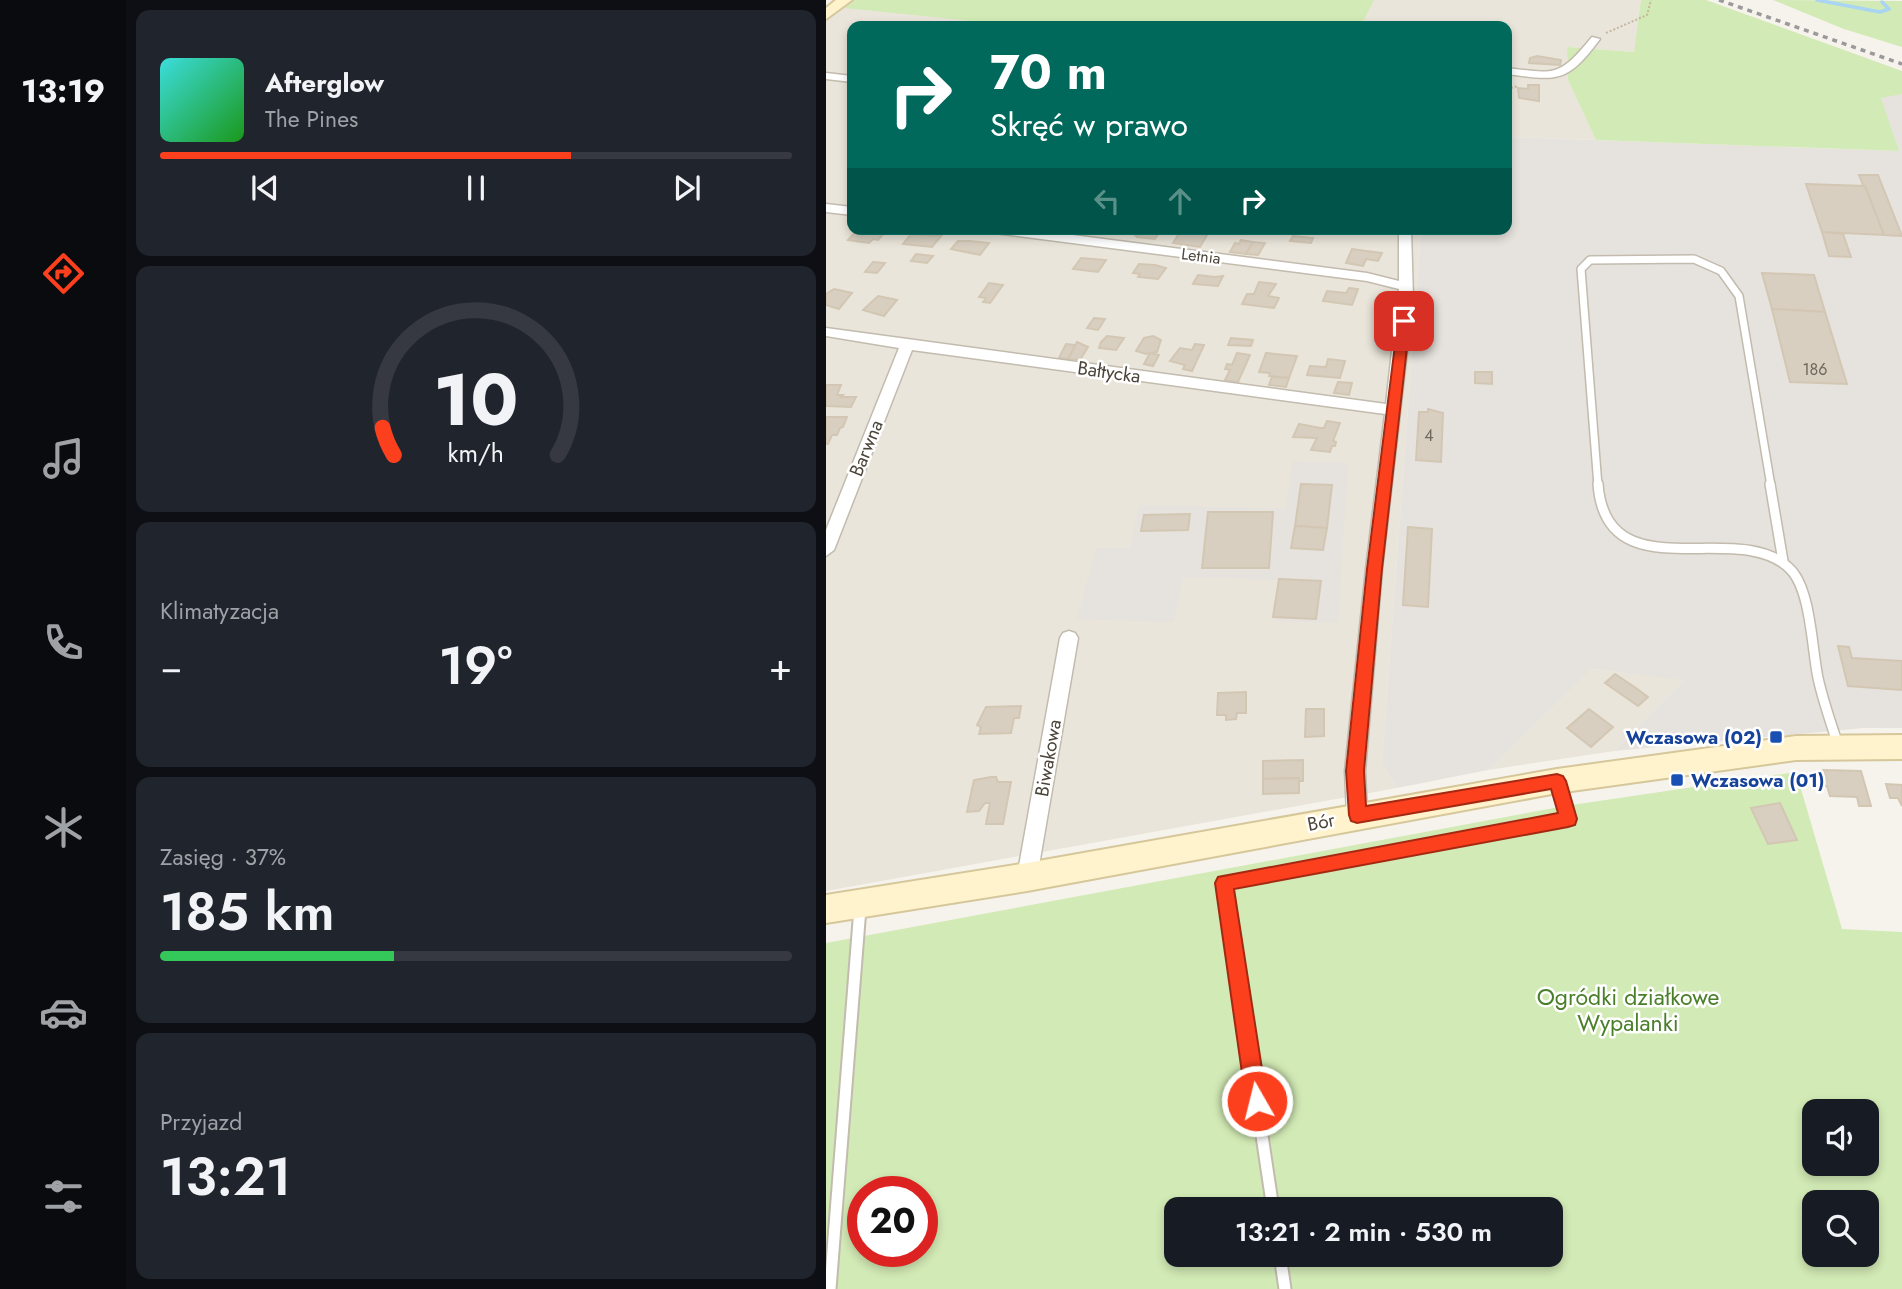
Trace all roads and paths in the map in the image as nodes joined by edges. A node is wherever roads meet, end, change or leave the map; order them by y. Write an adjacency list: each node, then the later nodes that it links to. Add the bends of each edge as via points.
1 (845, 0): 3 (street)
2 (1651, 0): 4 (path, via 1647,15)
3 (826, 15)
4 (1595, 39): 5 (street, via 1569,71 1560,75)
5 (1512, 71)
6 (826, 76): 7 (street)
7 (847, 78)
8 (826, 208): 9 (street)
9 (847, 210)
10 (1042, 235): 12 (street, Letnia, via 1367,277)
11 (1405, 235): 12 (street)
12 (1406, 287): 15 (street)
13 (826, 332): 14 (street, Bałtycka)
14 (907, 345): 15 (street, Bałtycka); 16 (street, Barwna)
15 (1393, 410): 22 (street, via 1355,771)
16 (826, 550)
17 (1783, 561): 17 (lane, via 1756,550 1665,549 1632,542 1619,534 1604,513 1581,269 1590,260 1710,262 1731,279 1739,296); 20 (lane, via 1797,579 1818,679)
18 (1069, 638): 23 (street, Biwakowa)
19 (1902, 747): 20 (street, Bór)
20 (1839, 748): 21 (street, Bór, via 1796,748)
21 (1557, 781): 22 (street, Bór); 26 (lane, via 1568,819 1224,883)
22 (1357, 815): 23 (street, Bór)
23 (1027, 877): 24 (street, Bór)
24 (860, 903): 25 (street, Bór); 28 (lane)
25 (826, 909)
26 (1271, 1197)
27 (1282, 1267): 29 (lane)
28 (830, 1289)
29 (1285, 1289)

